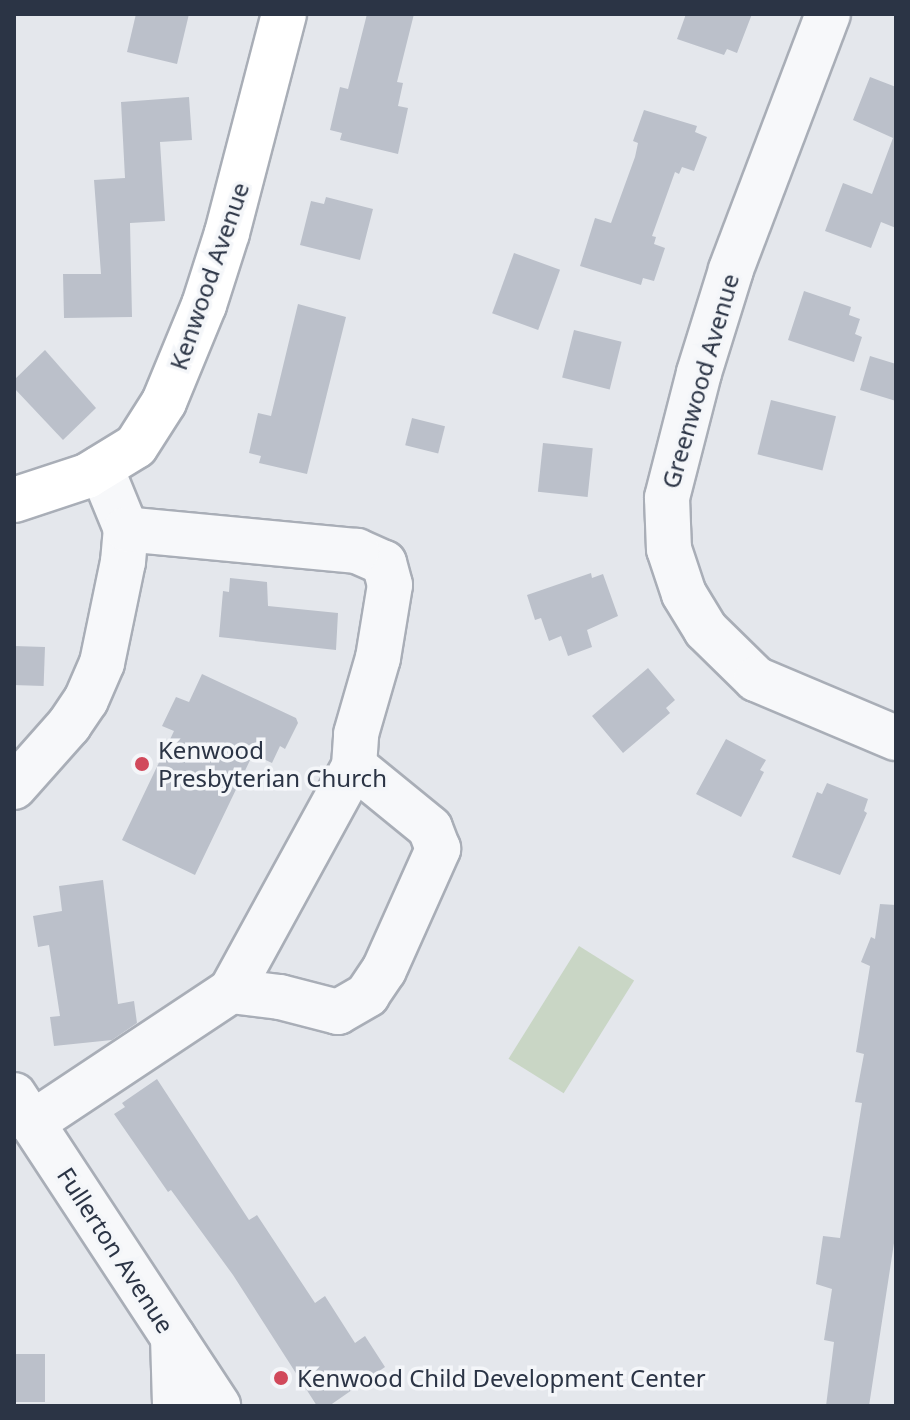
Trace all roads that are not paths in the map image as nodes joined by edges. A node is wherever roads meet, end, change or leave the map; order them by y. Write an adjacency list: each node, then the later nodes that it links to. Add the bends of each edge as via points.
1 (284, 14): 3 (main road, Kenwood Avenue, via 227,233 198,319 149,428 136,446)
2 (828, 14): 6 (street, Greenwood Avenue, via 731,270 699,373 667,498 669,549 684,594 706,630 756,679)
3 (101, 468): 4 (main road, Kenwood Avenue); 5 (street)
4 (14, 500)
5 (126, 529): 7 (street, via 357,551 384,563 390,585 378,658 356,734); 8 (street, via 102,663 86,700)
6 (896, 738)
7 (354, 766): 9 (street); 9 (street, via 430,828 438,849 384,970 367,995 338,1012)
8 (14, 787)
9 (231, 991): 10 (street)
10 (23, 1109): 11 (street, Fullerton Avenue)
11 (173, 1337): 12 (street); 13 (street, Fullerton Avenue)
12 (175, 1406)
13 (218, 1406)

